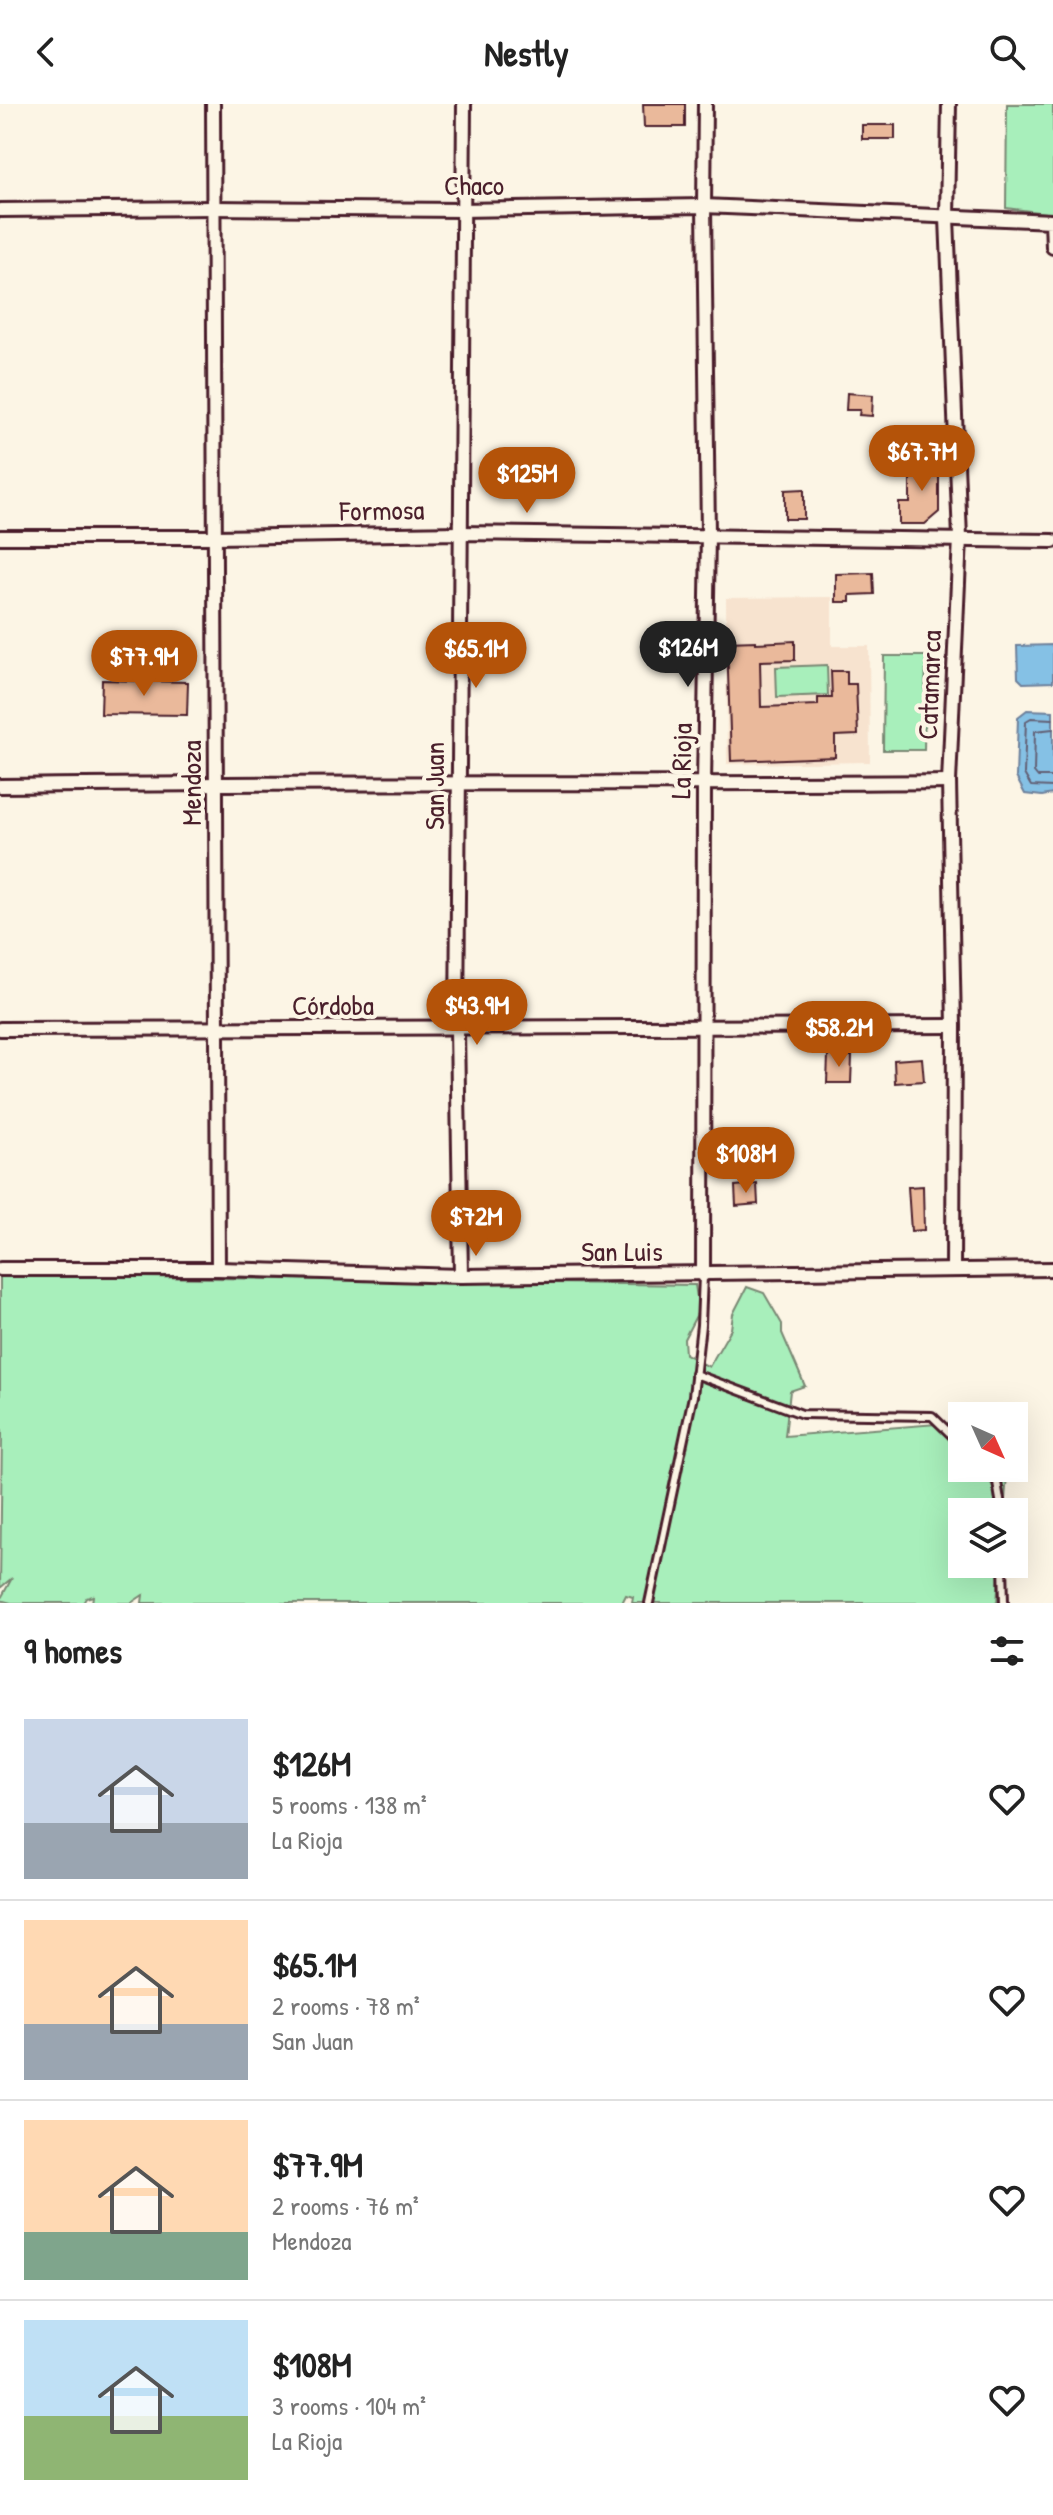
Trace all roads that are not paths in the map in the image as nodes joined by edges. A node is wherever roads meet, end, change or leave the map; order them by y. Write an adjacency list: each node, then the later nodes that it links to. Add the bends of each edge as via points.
1 (213, 104): 6 (street, Mendoza)
2 (464, 104): 8 (street, San Juan)
3 (705, 104): 5 (street, La Rioja)
4 (949, 104): 9 (street, Catamarca)
5 (704, 206): 8 (street, Chaco); 9 (street, Chaco); 13 (street, La Rioja)
6 (213, 208): 7 (street, Chaco); 8 (street, Chaco); 15 (street, Mendoza)
7 (0, 210)
8 (461, 210): 12 (street, San Juan)
9 (947, 218): 10 (street, Chaco); 16 (street, Catamarca)
10 (1052, 222): 11 (street)
11 (1053, 247)
12 (459, 533): 13 (street, Formosa); 15 (street, Formosa); 21 (street, San Juan)
13 (708, 534): 16 (street, Formosa); 20 (street, La Rioja)
14 (0, 537): 15 (street, Formosa)
15 (215, 537): 19 (street, Mendoza)
16 (960, 538): 17 (street, Formosa); 18 (street, Catamarca)
17 (1053, 541)
18 (949, 782): 20 (street); 23 (street, Catamarca)
19 (215, 783): 21 (street); 22 (street); 27 (street, Mendoza)
20 (704, 784): 21 (street); 24 (street, La Rioja)
21 (458, 785): 26 (street, San Juan)
22 (0, 786)
23 (954, 1026): 24 (street, Córdoba); 30 (street, Catamarca)
24 (703, 1027): 26 (street, Córdoba); 32 (street, La Rioja)
25 (0, 1029): 27 (street, Córdoba)
26 (457, 1029): 27 (street, Córdoba); 33 (street, San Juan)
27 (216, 1030): 29 (street, Mendoza)
28 (0, 1269): 29 (street, San Luis)
29 (218, 1269): 33 (street, San Luis)
30 (953, 1269): 31 (street, San Luis); 32 (street, San Luis)
31 (1053, 1269)
32 (703, 1275): 33 (street, San Luis); 34 (lane)
33 (461, 1276)
34 (695, 1374): 35 (lane, via 802,1414 932,1416); 37 (lane)
35 (948, 1431)
36 (1003, 1578): 38 (lane)
37 (649, 1603)
38 (1004, 1603)

